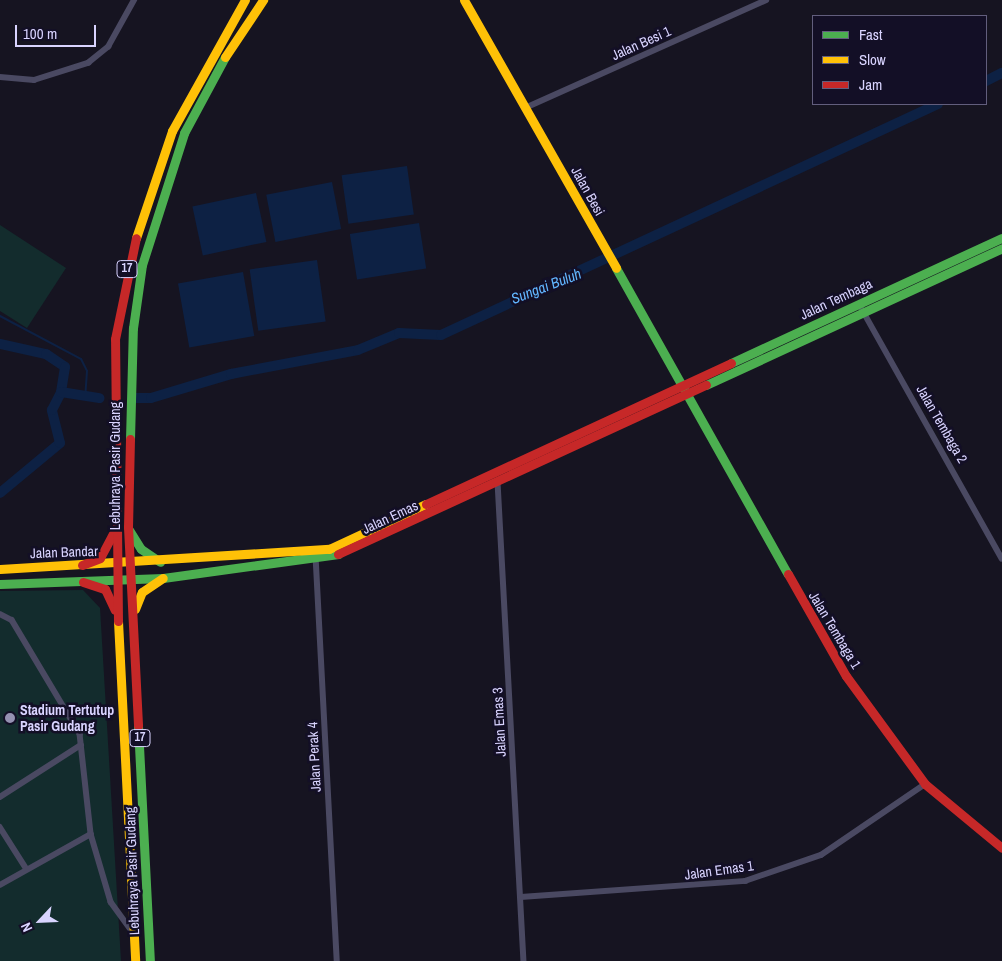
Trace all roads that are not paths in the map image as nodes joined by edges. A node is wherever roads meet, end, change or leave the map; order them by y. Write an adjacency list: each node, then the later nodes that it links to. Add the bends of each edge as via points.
1 (134, 0): 6 (street, via 108,46 88,63 34,80)
2 (245, 0): 15 (main road, Lebuhraya Pasir Gudang / 17, via 172,130 129,259 112,384)
3 (262, 0): 14 (main road, Lebuhraya Pasir Gudang / 17, via 221,63 184,133 142,265 128,387)
4 (464, 0): 7 (main road, Jalan Besi)
5 (766, 0): 7 (street, Jalan Besi 1)
6 (0, 76)
7 (526, 108): 11 (main road, Jalan Besi)
8 (1002, 238): 10 (main road, Jalan Tembaga)
9 (1002, 248): 10 (main road, Jalan Tembaga)
10 (861, 307): 11 (main road, Jalan Tembaga); 12 (main road, Jalan Tembaga); 17 (street, Jalan Tembaga 2)
11 (681, 386): 12 (main road, Jalan Besi); 16 (main road, Jalan Emas)
12 (687, 395): 13 (main road, Jalan Emas); 32 (main road, Jalan Tembaga 1, via 821,636)
13 (498, 482): 16 (main road, Jalan Emas); 39 (street, Jalan Emas 3)
14 (128, 527): 18 (main road, via 141,549); 20 (main road, Lebuhraya Pasir Gudang / 17)
15 (115, 529): 19 (main road, Lebuhraya Pasir Gudang / 17); 21 (main road, via 104,554)
16 (316, 557): 18 (main road, Jalan Emas); 23 (main road, Jalan Emas); 43 (street, Jalan Perak 4)
17 (1002, 558)
18 (160, 562): 20 (main road, Jalan Emas)
19 (115, 564): 20 (main road, Jalan Bandar); 21 (main road, Jalan Bandar); 24 (main road, Lebuhraya Pasir Gudang / 17)
20 (130, 564): 25 (main road, Lebuhraya Pasir Gudang / 17)
21 (82, 565): 22 (main road, Jalan Bandar)
22 (0, 569)
23 (163, 578): 25 (main road, Jalan Emas); 29 (main road, via 142,592)
24 (116, 580): 25 (main road, Jalan Emas); 26 (main road, Jalan Emas); 30 (main road, Lebuhraya Pasir Gudang / 17)
25 (131, 580): 29 (main road, Lebuhraya Pasir Gudang / 17)
26 (83, 582): 27 (main road); 30 (main road, via 105,590)
27 (0, 584)
28 (0, 614): 31 (street, via 12,620 79,731)
29 (133, 619): 42 (main road, Lebuhraya Pasir Gudang / 17)
30 (119, 623): 40 (main road, Lebuhraya Pasir Gudang / 17)
31 (81, 745): 33 (street); 35 (street)
32 (924, 784): 36 (main road, Jalan Tembaga 1); 39 (street, Jalan Emas 1, via 821,854 745,881)
33 (0, 797)
34 (0, 827): 37 (street)
35 (91, 834): 37 (street); 40 (street, via 111,902)
36 (1002, 848)
37 (26, 868): 38 (street)
38 (0, 885)
39 (521, 897): 44 (street, Jalan Emas 3)
40 (135, 935): 41 (main road, Lebuhraya Pasir Gudang / 17)
41 (136, 961)
42 (150, 961)
43 (337, 961)
44 (524, 961)

